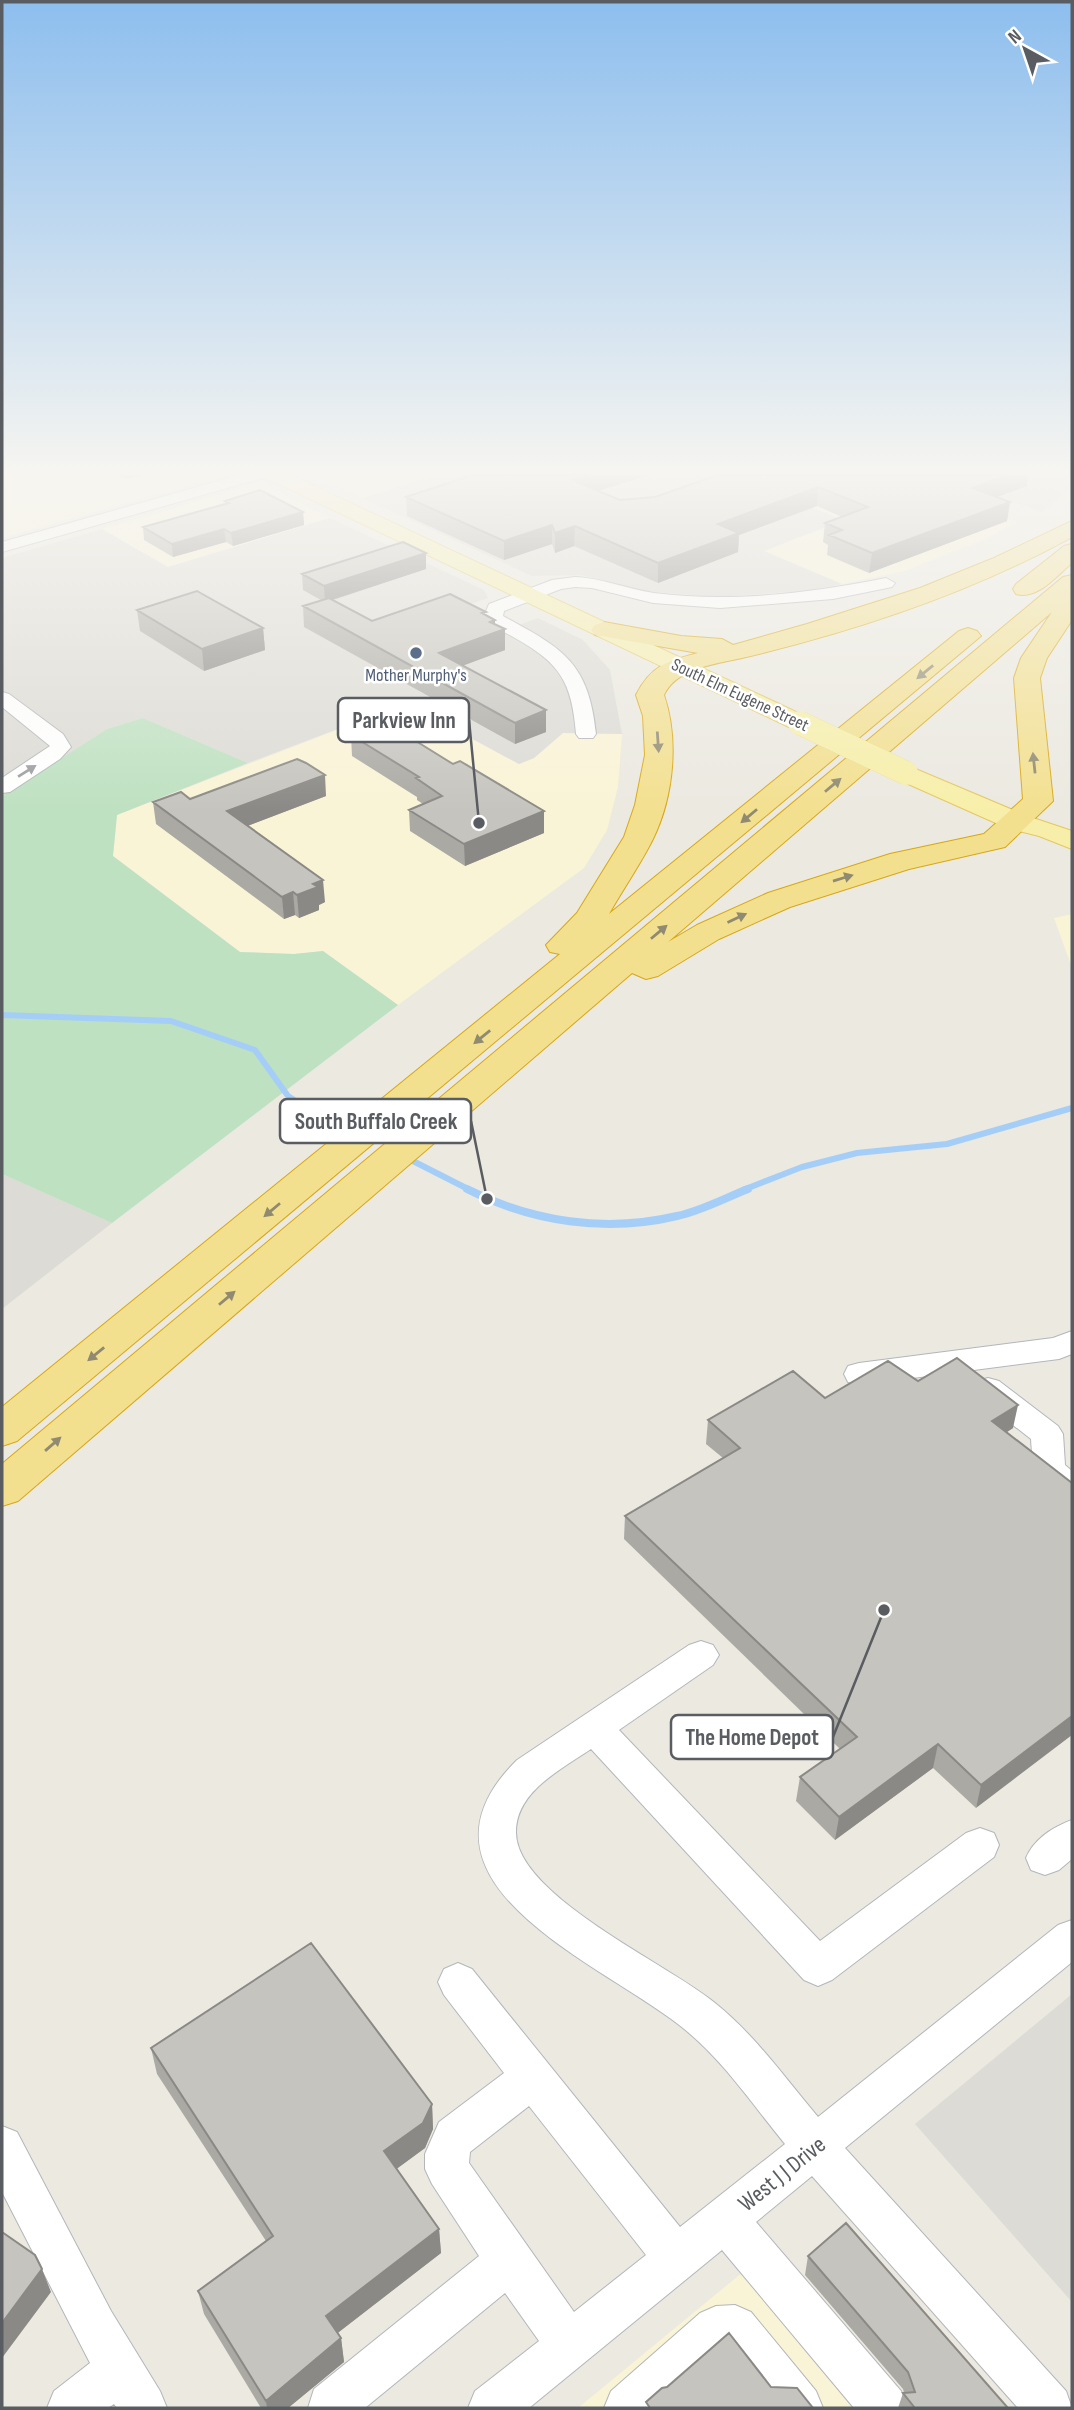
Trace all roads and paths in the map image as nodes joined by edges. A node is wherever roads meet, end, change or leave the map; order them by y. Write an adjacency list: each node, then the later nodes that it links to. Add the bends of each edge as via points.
1 (514, 587): 8 (main road, South Elm Eugene Street)
2 (554, 587): 8 (street)
3 (610, 587): 4 (street, via 653,598 720,603)
4 (864, 587)
5 (942, 587): 11 (highway)
6 (1028, 587): 20 (highway, one-way to 20)
7 (1066, 587): 21 (highway, one-way to 7)
8 (528, 594): 10 (main road, South Elm Eugene Street); 15 (street, via 496,608 494,616 552,653 573,675 585,707)
9 (1072, 601): 17 (highway, one-way to 9, via 1038,801 1027,678 1034,658)
10 (604, 630): 11 (highway, via 700,646); 12 (main road, South Elm Eugene Street); 13 (highway, via 639,667)
11 (776, 642): 12 (highway)
12 (681, 666): 13 (highway, via 657,680); 17 (main road, South Elm Eugene Street, bridge)
13 (650, 695): 20 (highway, one-way to 20, via 657,716 659,755 639,837 590,919 544,963)
14 (2, 698): 16 (street, one-way to 14, via 61,747 56,738)
15 (586, 734)
16 (2, 786)
17 (1017, 822): 18 (main road, South Elm Eugene Street); 19 (main road, South Elm Eugene Street, via 1033,839); 21 (highway, one-way to 17, via 620,989 679,947 779,900 901,861 994,842)
18 (1072, 841)
19 (1072, 860)
20 (535, 995): 25 (highway, one-way to 25)
21 (570, 1008): 27 (highway, one-way to 21)
22 (1072, 1341): 23 (street, via 1059,1348)
23 (952, 1362): 24 (street); 26 (street, via 1047,1434 1049,1470)
24 (859, 1374)
25 (2, 1430)
26 (1072, 1488)
27 (2, 1489)
28 (701, 1655): 29 (street)
29 (594, 1728): 30 (street, via 818,1967); 35 (street, via 530,1771 512,1787 499,1809 498,1848 509,1873 527,1896 553,1917 693,2010)
30 (980, 1845)
31 (1072, 1938): 35 (street, West J J Drive)
32 (458, 1982): 33 (street)
33 (533, 2077): 37 (street); 38 (street, via 454,2137 447,2154 447,2169)
34 (2, 2147): 40 (street)
35 (815, 2147): 36 (street, West J J Drive); 48 (street)
36 (726, 2220): 37 (street, West J J Drive); 47 (street)
37 (677, 2259): 39 (street, West J J Drive)
38 (509, 2261): 39 (street); 43 (street)
39 (570, 2345): 44 (street, West J J Drive)
40 (120, 2369): 41 (street); 42 (street)
41 (71, 2408)
42 (143, 2408)
43 (332, 2408)
44 (492, 2408)
45 (628, 2408): 46 (street, via 716,2329 735,2328)
46 (799, 2408)
47 (884, 2408)
48 (1049, 2408)

